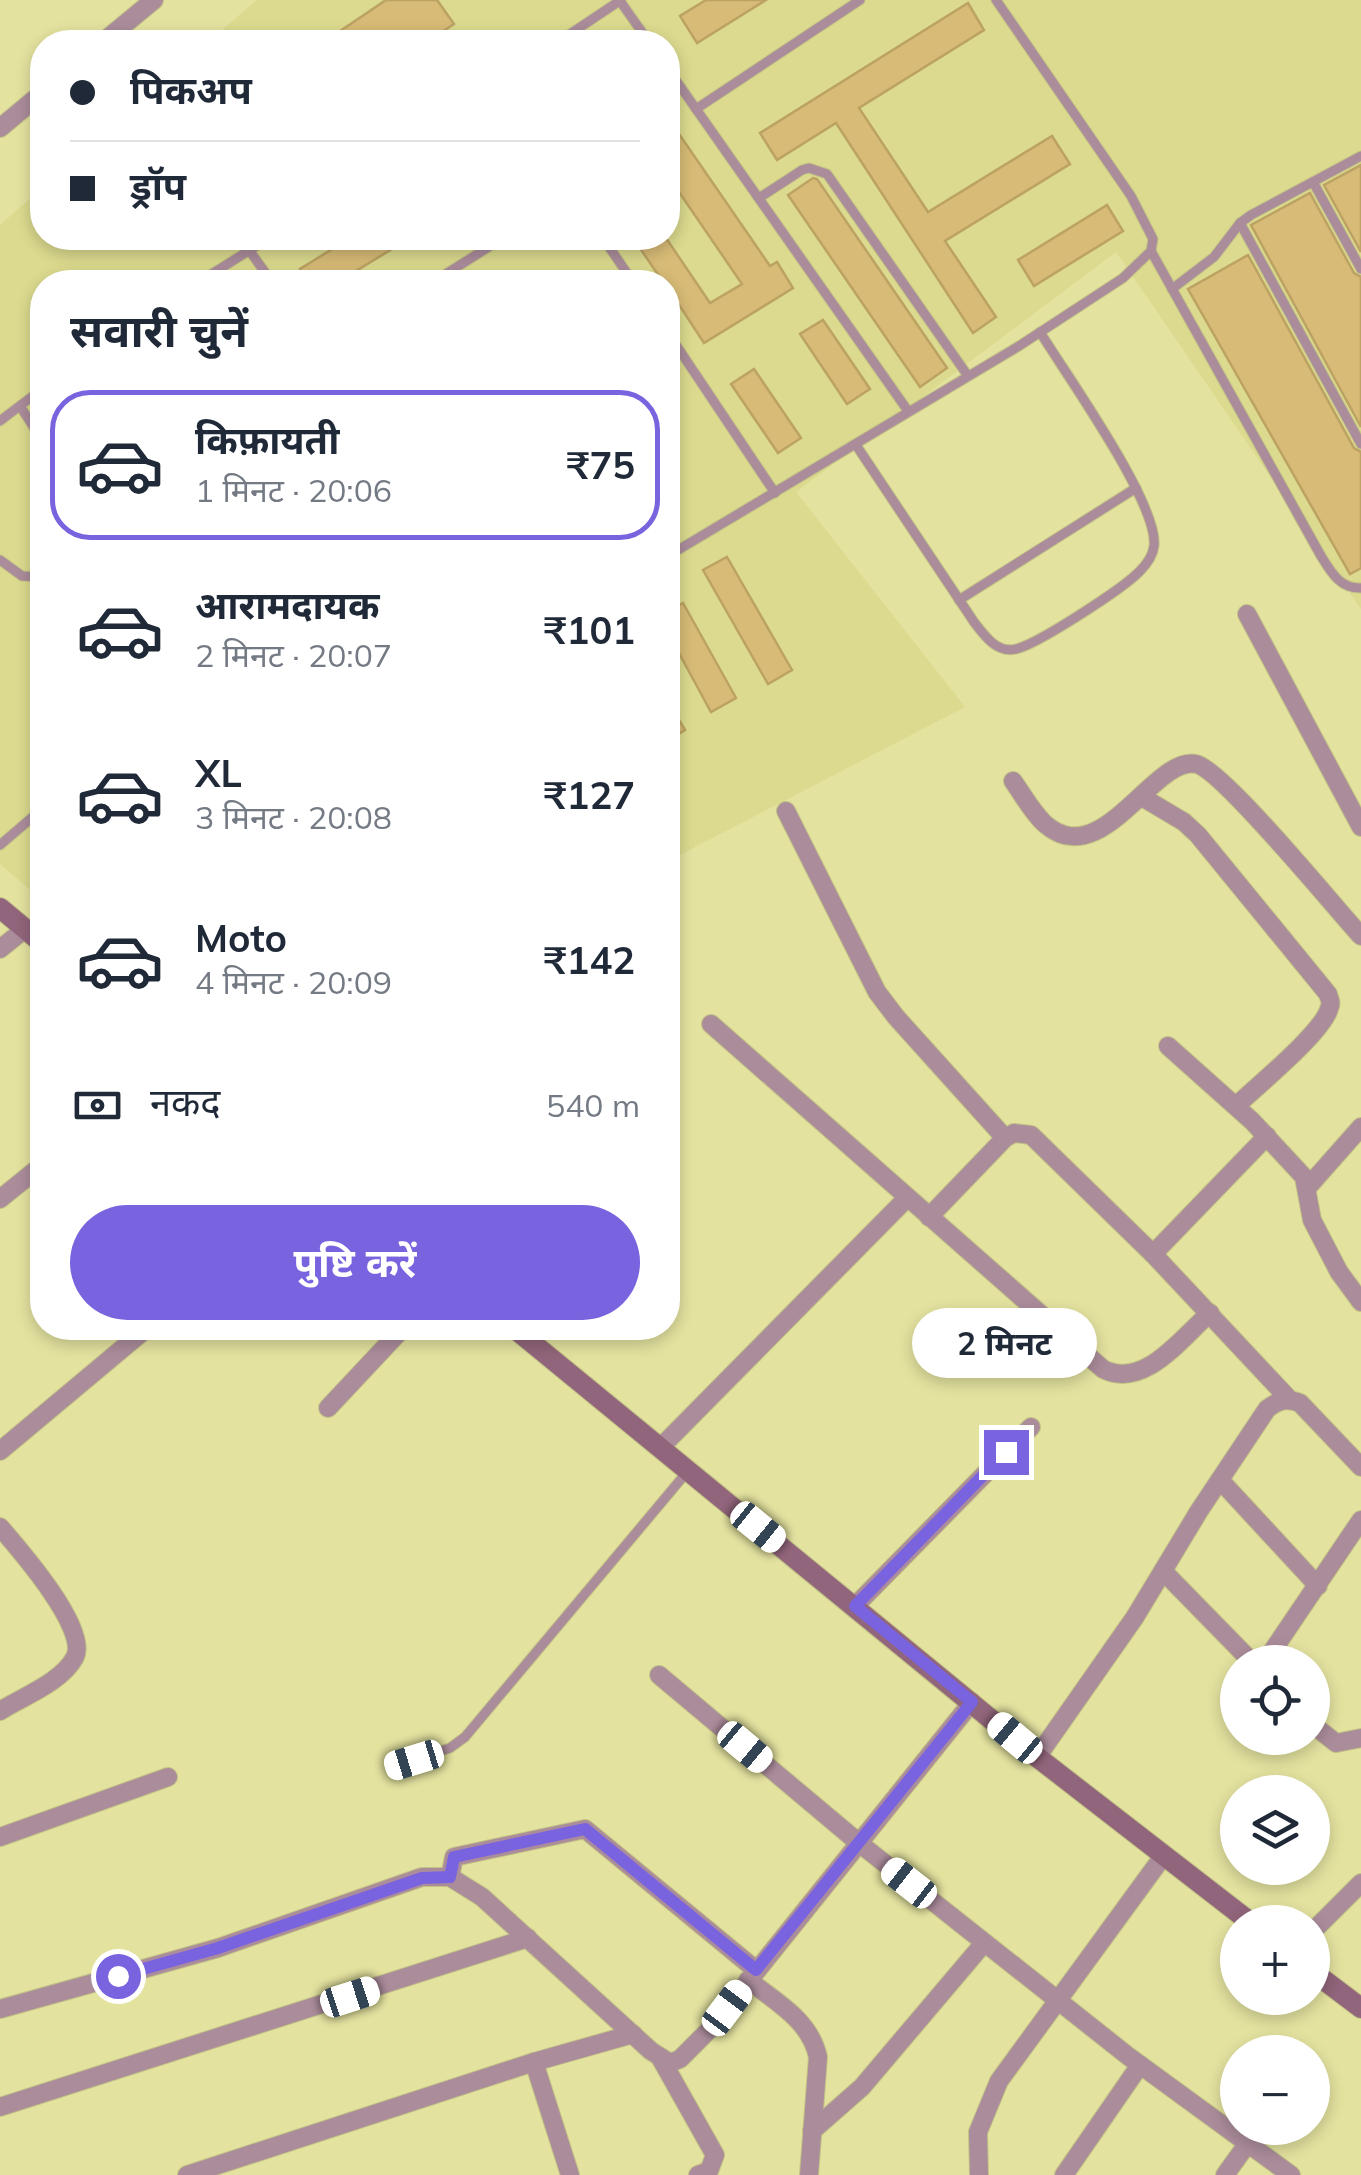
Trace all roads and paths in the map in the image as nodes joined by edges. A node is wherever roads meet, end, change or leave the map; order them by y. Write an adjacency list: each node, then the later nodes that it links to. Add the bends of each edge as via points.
1 (154, 0): 5 (street)
2 (620, 0): 6 (lane); 7 (lane)
3 (860, 0): 10 (lane)
4 (996, 0): 18 (lane, via 1131,196 1150,230)
5 (117, 30)
6 (576, 30)
7 (641, 30)
8 (680, 86): 10 (lane)
9 (30, 102): 11 (street)
10 (696, 109): 14 (lane)
11 (0, 128)
12 (1361, 156): 13 (lane)
13 (1313, 182): 15 (lane); 19 (lane)
14 (758, 198): 26 (lane, via 802,170 827,174); 29 (lane)
15 (1240, 223): 23 (lane, via 1214,257); 32 (lane)
16 (249, 250): 20 (lane); 21 (lane)
17 (485, 250): 22 (lane)
18 (1151, 251): 23 (lane); 24 (lane, via 1123,278)
19 (1361, 269)
20 (218, 270)
21 (263, 270)
22 (452, 270)
23 (1172, 289): 39 (lane, via 1320,556 1346,587)
24 (1040, 332): 26 (lane); 34 (lane)
25 (680, 351): 35 (lane)
26 (968, 376): 29 (lane)
27 (30, 398): 28 (lane)
28 (20, 406): 30 (lane); 31 (lane)
29 (908, 411): 33 (lane)
30 (0, 421)
31 (30, 421)
32 (1361, 444)
33 (856, 445): 35 (lane); 40 (lane)
34 (1136, 488): 40 (lane); 40 (lane, via 1151,522 1148,562 1049,632 1015,650 1002,648)
35 (775, 493): 36 (lane)
36 (680, 549)
37 (0, 560): 38 (lane)
38 (30, 576)
39 (1361, 588)
40 (959, 600)
41 (1247, 614): 46 (street)
42 (1013, 780): 43 (street, via 1044,823 1070,836 1106,826)
43 (1142, 797): 51 (street, via 1171,770 1203,766); 55 (street, via 1198,835 1328,994 1327,1014 1310,1036)
44 (786, 811): 58 (street, via 876,992)
45 (30, 819): 47 (lane)
46 (1361, 827)
47 (0, 845)
48 (0, 908): 49 (main road)
49 (25, 929): 50 (main road); 52 (street)
50 (30, 933)
51 (1361, 936)
52 (0, 949)
53 (711, 1024): 61 (street)
54 (1168, 1046): 55 (street)
55 (1236, 1106): 57 (street)
56 (1361, 1127): 60 (street)
57 (1268, 1136): 60 (street); 64 (street)
58 (1005, 1138): 63 (street); 64 (street, via 1022,1132 1039,1141)
59 (30, 1175): 62 (street)
60 (1307, 1188): 65 (street, via 1312,1220)
61 (907, 1198): 63 (street); 73 (street)
62 (0, 1199)
63 (930, 1218): 66 (street, via 1083,1354 1117,1376 1145,1370)
64 (1153, 1254): 66 (street)
65 (1360, 1297)
66 (1210, 1313): 70 (street)
67 (133, 1340): 74 (street)
68 (392, 1340): 71 (street)
69 (529, 1340): 73 (main road)
70 (1289, 1399): 75 (street, via 1313,1414); 77 (street, via 1267,1410)
71 (328, 1408)
72 (1031, 1426): 82 (street)
73 (661, 1447): 76 (main road)
74 (0, 1451)
75 (1361, 1467)
76 (689, 1470): 82 (main road); 91 (lane, via 465,1737)
77 (1220, 1480): 80 (street); 81 (street)
78 (1361, 1520): 81 (street)
79 (0, 1526): 87 (street, via 78,1637 74,1658 57,1676)
80 (1162, 1571): 83 (street); 90 (street)
81 (1318, 1586): 84 (street)
82 (855, 1606): 86 (main road)
83 (1235, 1645)
84 (1277, 1645)
85 (659, 1675): 94 (street)
86 (972, 1702): 90 (main road); 94 (street)
87 (0, 1710)
88 (1330, 1738): 89 (street)
89 (1361, 1738)
90 (1037, 1757): 95 (main road)
91 (395, 1766)
92 (168, 1776): 93 (street)
93 (0, 1836)
94 (859, 1843): 101 (street); 102 (street)
95 (1164, 1856): 98 (main road); 104 (street)
96 (450, 1877): 100 (street); 102 (street, via 454,1857 585,1829); 106 (street, via 422,1878 218,1948)
97 (1361, 1883): 99 (street)
98 (1228, 1905)
99 (1330, 1914)
100 (528, 1938): 107 (street); 111 (street)
101 (984, 1942): 104 (street); 113 (street, via 862,2087)
102 (752, 1975): 108 (street, via 692,2049 670,2062); 113 (street, via 814,2040)
103 (1330, 1985): 105 (main road)
104 (1057, 2000): 110 (street); 120 (street, via 984,2111)
105 (1361, 2008)
106 (0, 2009)
107 (633, 2034): 108 (street); 109 (street)
108 (661, 2058): 118 (street, via 715,2156 709,2171)
109 (534, 2062): 116 (street); 117 (street)
110 (1140, 2066): 112 (street); 121 (street)
111 (0, 2108)
112 (1220, 2123)
113 (812, 2131): 119 (street)
114 (1247, 2145): 122 (street)
115 (1251, 2145): 123 (street)
116 (188, 2175)
117 (570, 2175)
118 (698, 2175)
119 (808, 2175)
120 (980, 2175)
121 (1064, 2175)
122 (1226, 2175)
123 (1292, 2175)

